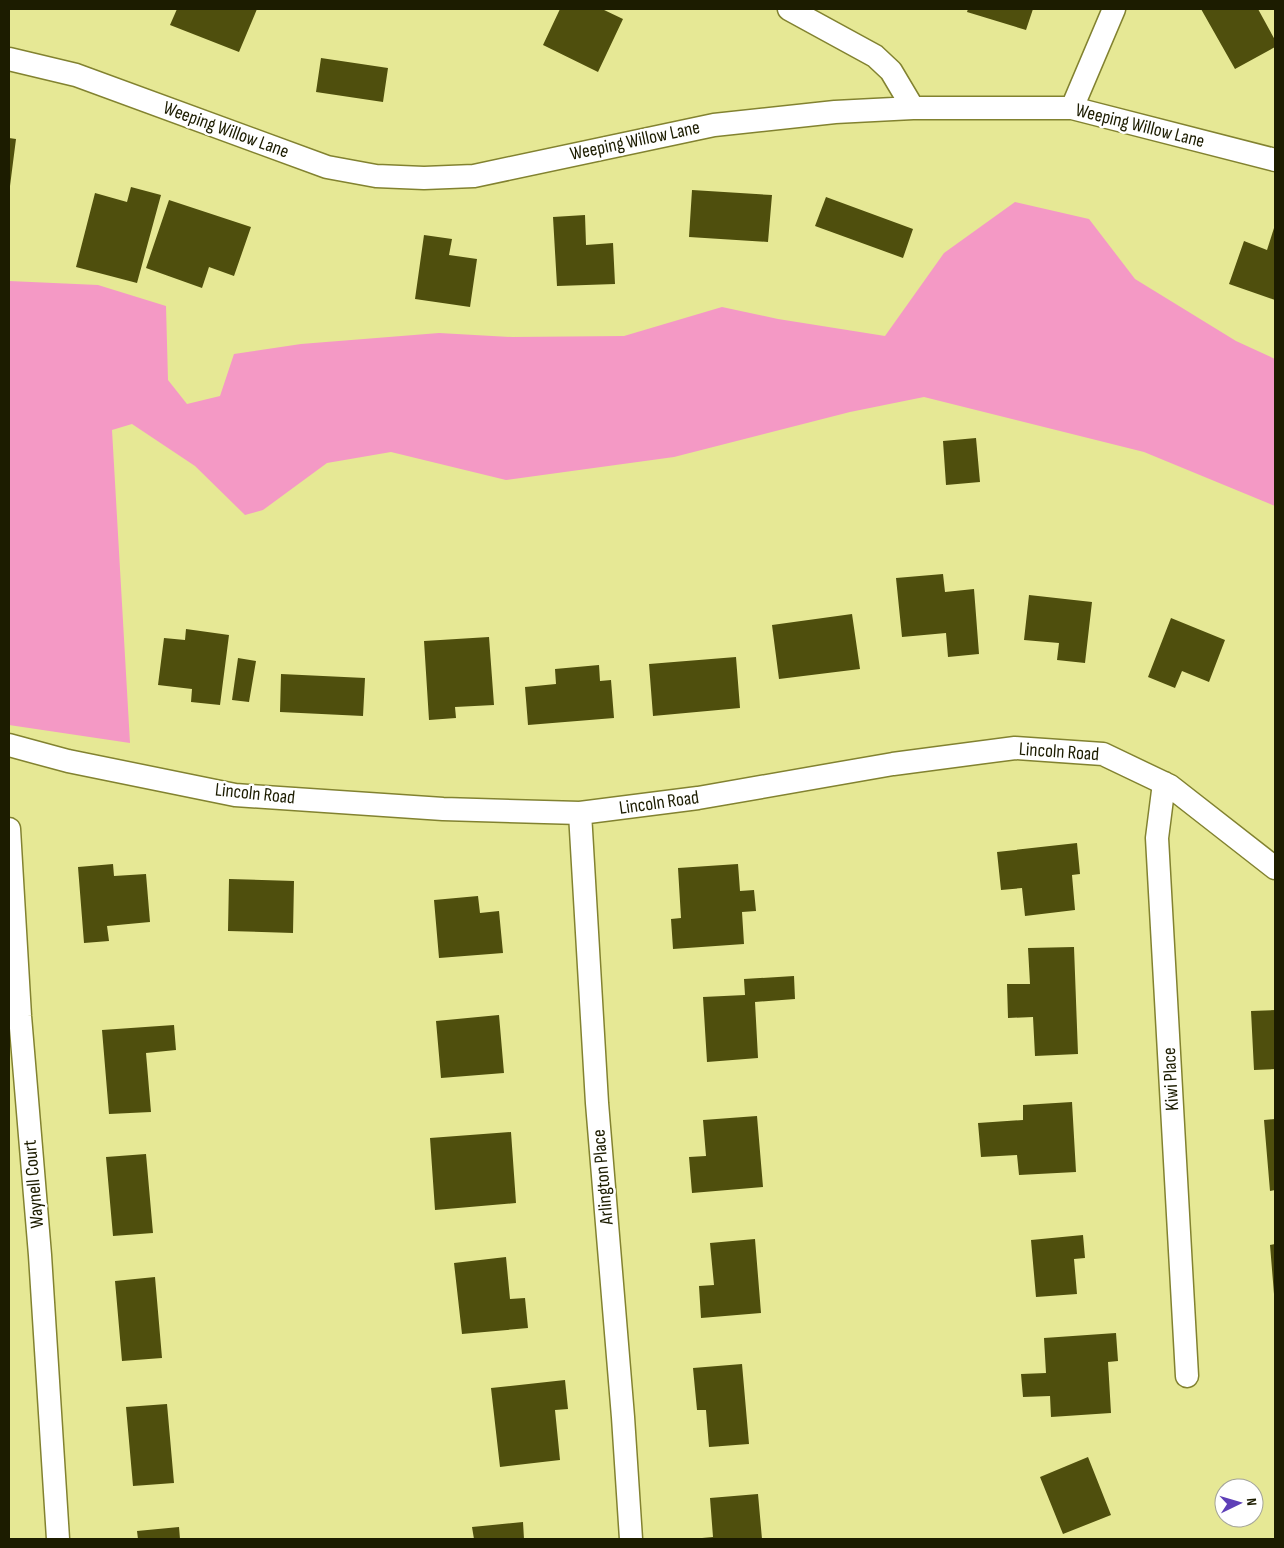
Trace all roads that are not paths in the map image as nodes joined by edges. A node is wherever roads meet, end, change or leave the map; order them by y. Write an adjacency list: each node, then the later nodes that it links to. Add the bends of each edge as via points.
1 (788, 9): 4 (street, via 875,56 891,71)
2 (1114, 9): 5 (street)
3 (9, 59): 4 (street, Weeping Willow Lane, via 76,75 327,167 376,176 474,176 714,124)
4 (913, 108): 5 (street, Weeping Willow Lane)
5 (1072, 108): 6 (street, Weeping Willow Lane)
6 (1275, 160)
7 (9, 745): 9 (street, Lincoln Road, via 68,761 235,795)
8 (1164, 783): 9 (street, Lincoln Road, via 1103,754 1016,748 893,764 698,798); 11 (street, Lincoln Road); 12 (street, Kiwi Place, via 1157,838)
9 (580, 814): 14 (street, Arlington Place, via 597,1103)
10 (9, 829): 13 (street, Waynell Court)
11 (1275, 868)
12 (1187, 1376)
13 (58, 1539)
14 (631, 1539)

